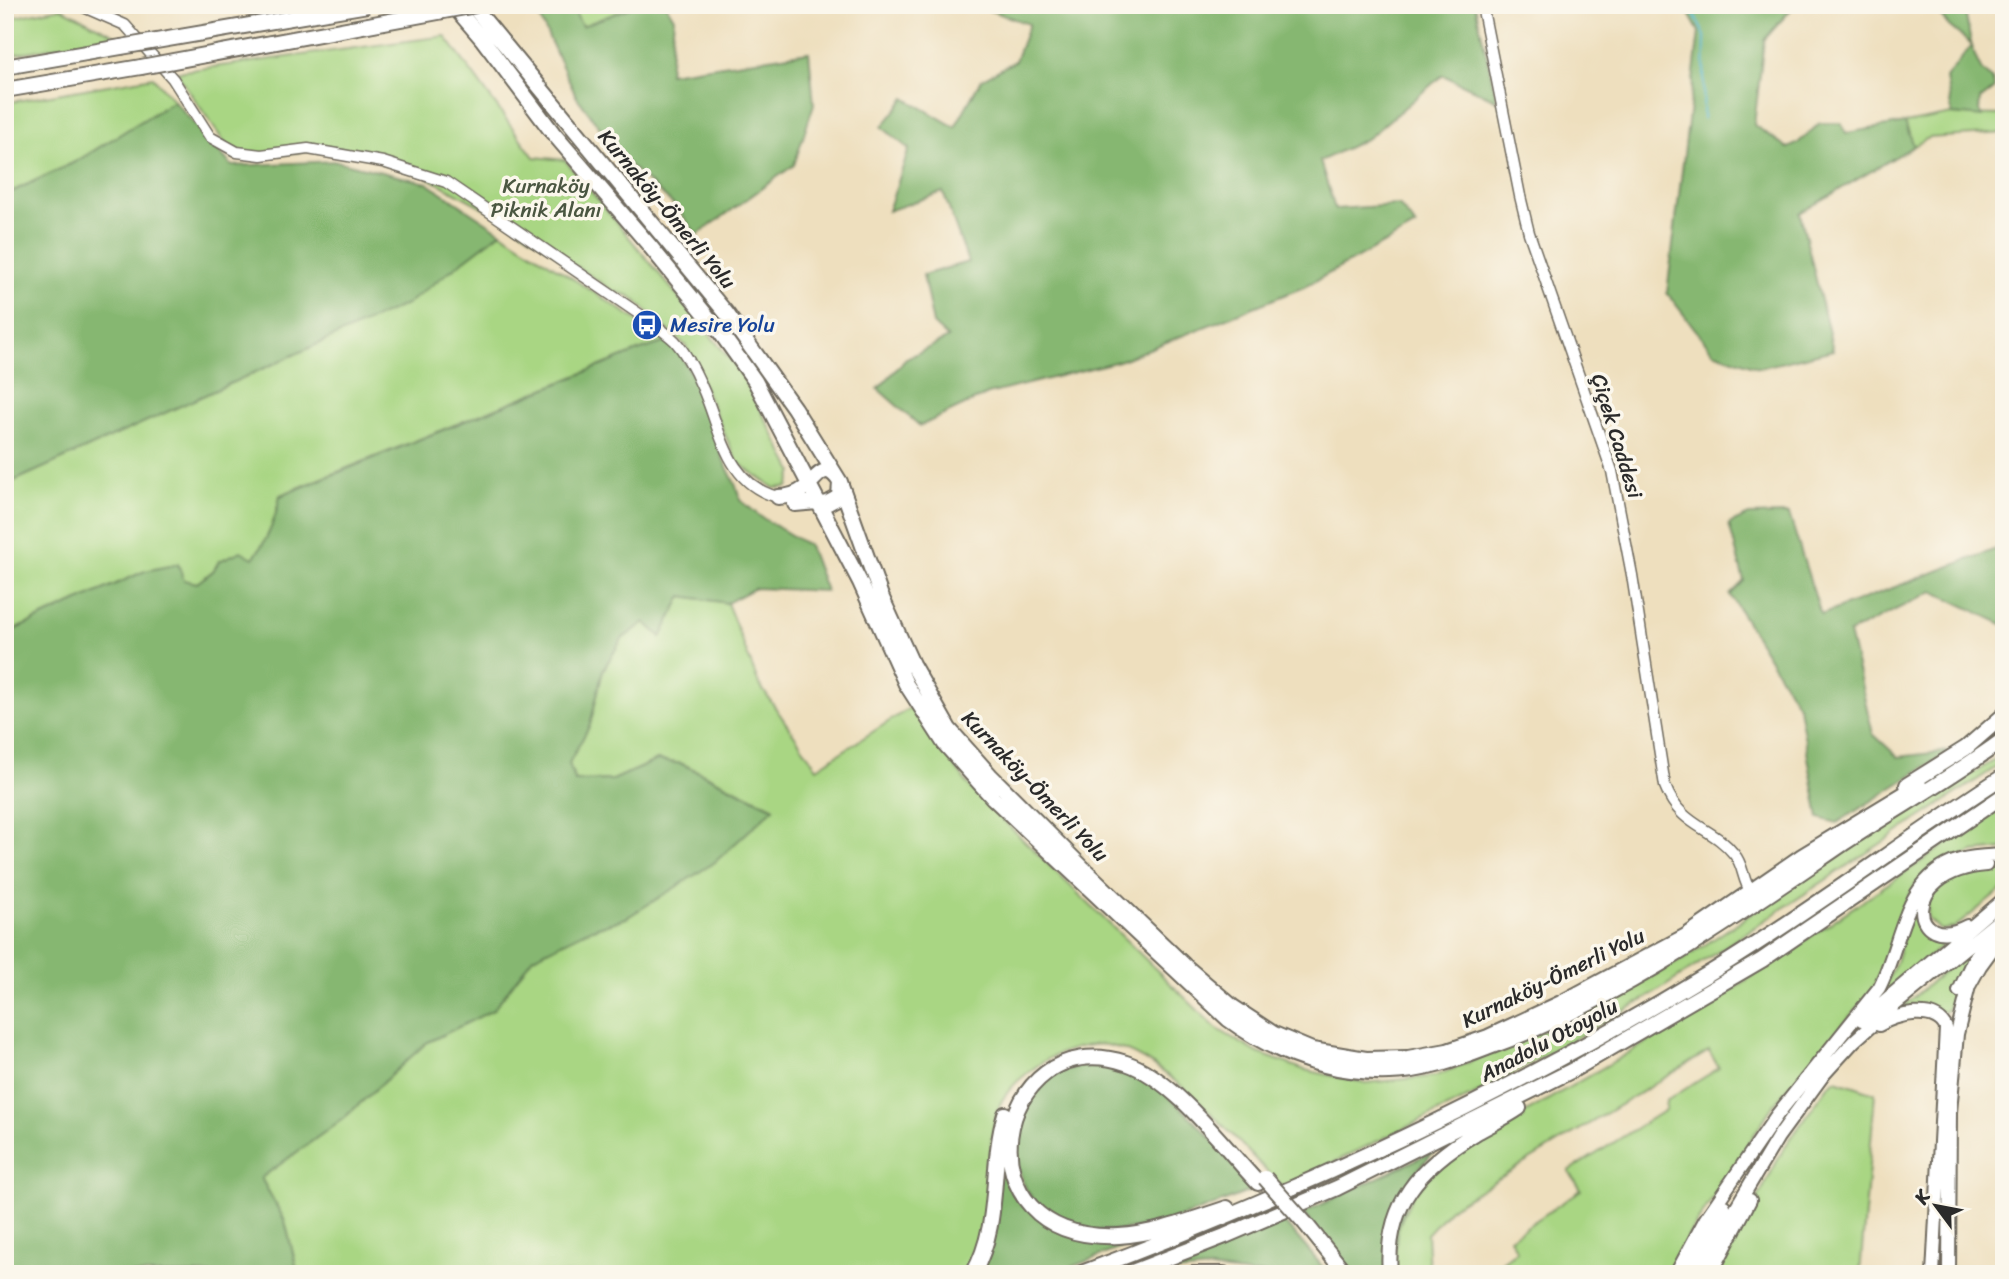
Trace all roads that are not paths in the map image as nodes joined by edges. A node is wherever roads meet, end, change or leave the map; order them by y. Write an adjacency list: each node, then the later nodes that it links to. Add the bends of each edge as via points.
1 (79, 5): 10 (street, via 125,25 173,79 211,138 237,152 261,155 308,149 383,162 446,182 645,318 676,342 703,387 736,469 757,489)
2 (368, 5): 6 (highway, bridge)
3 (453, 5): 9 (highway, Kurnaköy-Ömerli Yolu, via 720,332 755,381)
4 (474, 5): 7 (highway, bridge); 8 (highway, Kurnaköy-Ömerli Yolu, via 727,314)
5 (1482, 5): 23 (street, Çiçek Caddesi, via 1529,233 1612,471 1665,786 1683,815 1740,861 1744,883)
6 (5, 67)
7 (5, 90)
8 (840, 482): 9 (highway, via 823,472); 11 (highway, via 841,492 835,500 826,505); 23 (highway, Kurnaköy-Ömerli Yolu, via 881,596 949,729 1184,965 1254,1023 1291,1042 1366,1059 1447,1051 1500,1031 1625,970)
9 (809, 485): 10 (highway, via 789,497); 11 (highway)
10 (778, 497): 12 (highway)
11 (817, 502): 12 (highway); 13 (highway, Kurnaköy-Ömerli Yolu)
12 (795, 504): 13 (highway)
13 (833, 533): 20 (highway, Kurnaköy-Ömerli Yolu, via 906,684 944,743 993,798 1228,1019 1290,1056 1335,1068 1391,1072 1439,1065 1515,1038 1564,1016 1711,934)
14 (2004, 715): 20 (highway, via 1966,748 1885,799)
15 (2004, 727): 20 (highway)
16 (2004, 739): 20 (highway)
17 (2004, 748): 20 (highway, via 1939,791)
18 (2004, 776): 34 (highway, Anadolu Otoyolu, via 1803,913 1664,1000 1518,1081)
19 (2004, 795): 29 (highway, Anadolu Otoyolu, via 1762,960)
20 (1842, 837): 23 (highway, Kurnaköy-Ömerli Yolu)
21 (2004, 855): 30 (main road, via 1960,860 1925,882 1909,906 1879,988)
22 (2004, 863): 24 (main road, via 1947,875 1928,891 1922,908 1927,924 1948,934)
23 (1751, 892)
24 (2004, 899): 30 (main road, via 1868,1014)
25 (2004, 918): 27 (main road, via 1891,1008); 28 (main road, via 1960,985 1954,1015)
26 (2004, 933): 28 (main road, via 1969,986)
27 (1843, 1054): 31 (main road); 48 (main road, via 1894,1018 1929,1015 1938,1017 1946,1028)
28 (1954, 1068): 49 (main road)
29 (1573, 1070): 38 (highway, Anadolu Otoyolu, via 1337,1188); 43 (highway, via 1436,1160 1420,1176 1393,1225)
30 (1803, 1081): 32 (main road)
31 (1807, 1096): 46 (main road, via 1778,1137); 47 (main road)
32 (1777, 1115): 44 (main road, via 1705,1220); 45 (main road)
33 (1261, 1181): 34 (highway, via 1180,1099 1126,1063 1090,1058 1063,1065 1029,1090 1011,1124 1011,1165 1026,1200 1051,1222 1090,1235 1119,1236 1160,1228); 35 (highway); 36 (highway, via 1193,1100 1147,1062 1106,1050 1064,1055 1023,1084 1004,1115 993,1219)
34 (1295, 1187): 37 (highway, Anadolu Otoyolu)
35 (1301, 1226): 41 (highway); 42 (highway)
36 (973, 1274)
37 (1079, 1274)
38 (1127, 1274)
39 (1192, 1274): 40 (highway)
40 (1224, 1274)
41 (1335, 1274)
42 (1346, 1274)
43 (1390, 1274)
44 (1676, 1274)
45 (1688, 1274)
46 (1700, 1274)
47 (1711, 1274)
48 (1933, 1274)
49 (1949, 1274)

